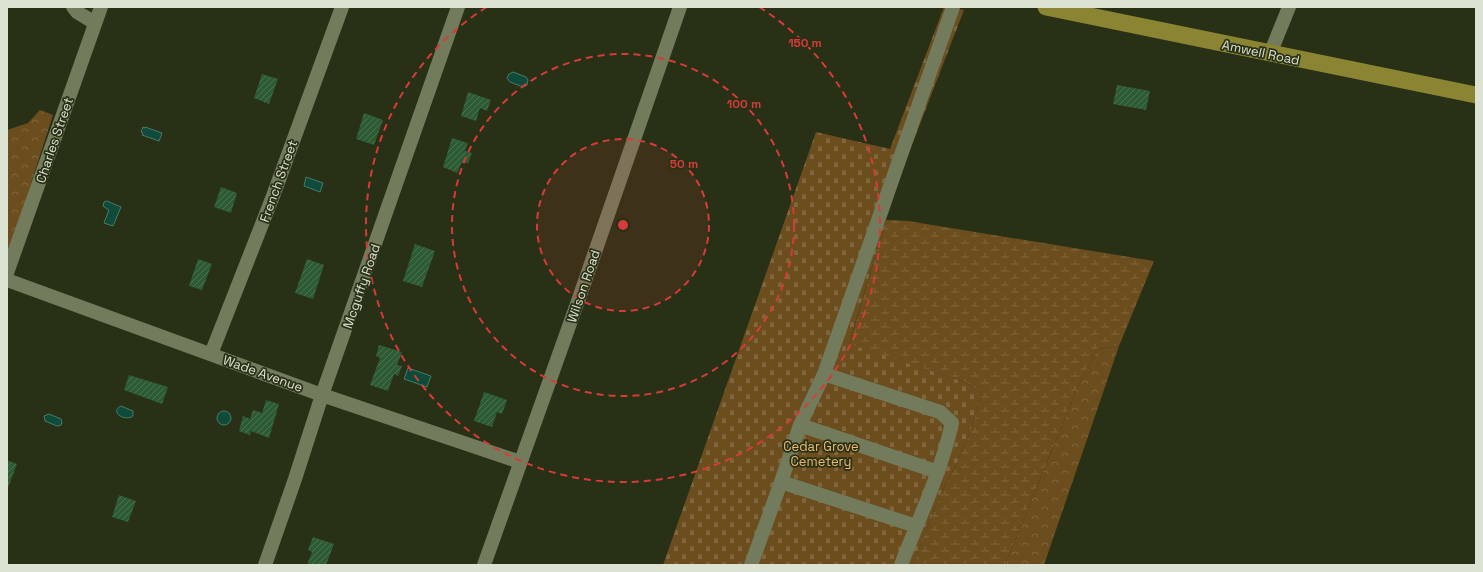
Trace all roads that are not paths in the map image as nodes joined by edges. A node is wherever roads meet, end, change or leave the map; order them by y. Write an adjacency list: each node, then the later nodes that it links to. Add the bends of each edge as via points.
1 (73, 7): 9 (street)
2 (101, 7): 9 (street, Charles Street)
3 (342, 7): 14 (street, French Street, via 273,196)
4 (458, 7): 16 (street, Mcguffy Road)
5 (680, 7): 18 (street, Wilson Road)
6 (952, 7): 15 (street)
7 (1046, 7): 10 (main road, Amwell Road)
8 (1289, 7): 10 (street)
9 (95, 23): 12 (street, Charles Street)
10 (1270, 54): 11 (main road, Amwell Road)
11 (1476, 95)
12 (7, 273)
13 (7, 280): 14 (street, Wade Avenue)
14 (211, 354): 16 (street, Wade Avenue)
15 (824, 374): 17 (street); 19 (street, via 940,412 952,423)
16 (322, 395): 18 (street, Wade Avenue); 22 (street, Mcguffy Road)
17 (800, 426): 19 (street); 20 (street)
18 (520, 462): 23 (street, Wilson Road)
19 (938, 472): 21 (street)
20 (781, 482): 21 (street); 24 (street)
21 (916, 526): 25 (street)
22 (265, 565)
23 (484, 565)
24 (751, 565)
25 (901, 565)

